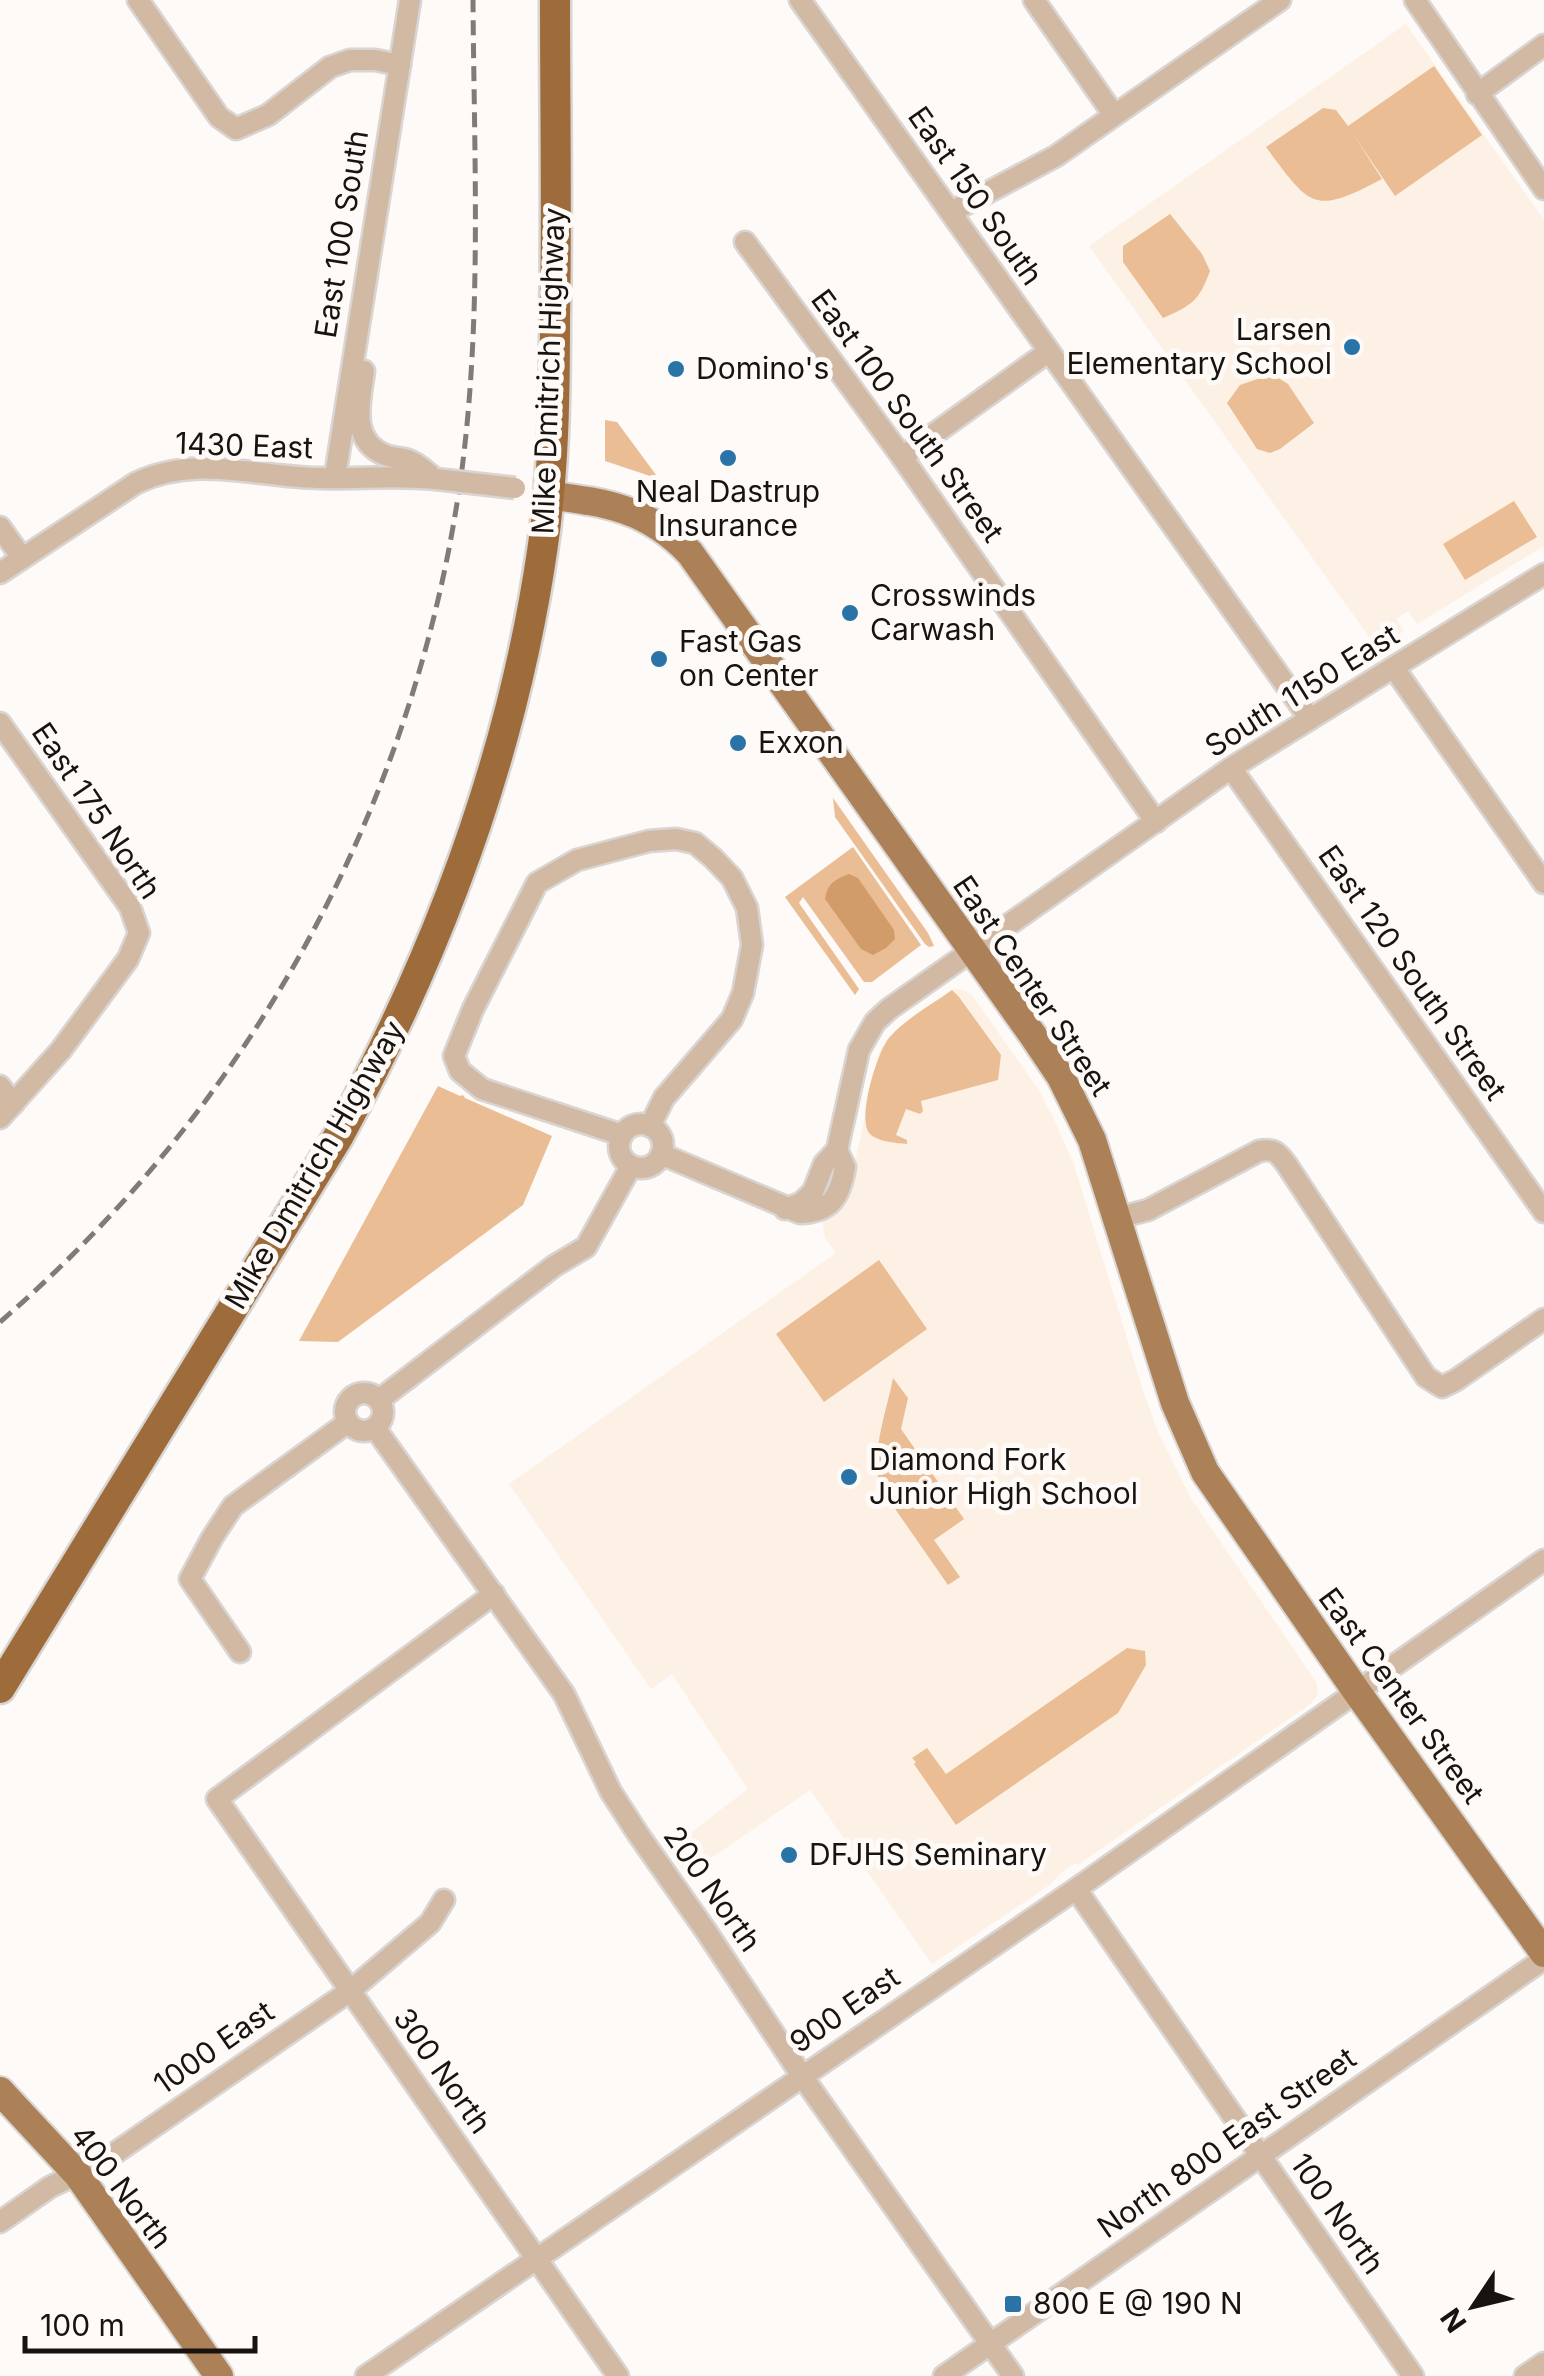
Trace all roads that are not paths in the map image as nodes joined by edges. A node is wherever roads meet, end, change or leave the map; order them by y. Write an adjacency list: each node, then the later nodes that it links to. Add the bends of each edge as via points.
1 (138, 0): 9 (street, via 219,117 236,128 268,115 330,67 350,60)
2 (410, 0): 9 (street, East 100 South)
3 (555, 0): 20 (highway, Mike Dmitrich Highway, via 556,322)
4 (800, 0): 13 (street, East 150 South)
5 (1034, 0): 11 (street)
6 (1280, 0): 11 (street)
7 (1415, 0): 10 (street)
8 (1544, 44): 10 (street)
9 (400, 65): 15 (street, East 100 South)
10 (1477, 94): 12 (street)
11 (1114, 115): 13 (street, via 1056,156)
12 (1544, 190)
13 (950, 212): 16 (street, East 150 South)
14 (745, 242): 17 (street, East 100 South Street)
15 (370, 250): 18 (street, via 374,278 359,424 377,451); 19 (street, East 100 South)
16 (1048, 352): 17 (street); 26 (street, East 150 South)
17 (902, 457): 29 (street, East 100 South Street)
18 (412, 469): 19 (street, East Center Street); 20 (street, East Center Street, bridge, via 436,479)
19 (335, 478): 22 (street, 1430 East, via 172,470 136,483)
20 (548, 495): 31 (main road, East Center Street, via 640,514 690,553); 46 (highway, Mike Dmitrich Highway, via 530,619 493,776 412,991 322,1164)
21 (0, 527): 22 (street)
22 (22, 558): 23 (street, 1430 East)
23 (0, 574)
24 (1544, 574): 25 (street, South 1150 East)
25 (1394, 668): 26 (street, South 1150 East); 30 (street)
26 (1310, 719): 28 (street, South 1150 East)
27 (0, 723): 32 (street, East 175 North, via 130,906 139,934 128,960 60,1050)
28 (1231, 768): 29 (street, South 1150 East); 37 (street, East 120 South Street)
29 (1156, 822): 31 (street, South 1150 East)
30 (1541, 873)
31 (972, 952): 35 (street, South 1150 East, via 889,1009 865,1037 837,1150 801,1203 786,1209); 38 (main road, East Center Street, via 1068,1090)
32 (4, 1103)
33 (650, 1126): 34 (street, via 632,1126); 34 (street, via 664,1098 732,1018 752,945 747,908 732,878 694,844 676,839 577,860 538,883 454,1056 460,1071 482,1088); 35 (street, via 662,1140)
34 (622, 1136): 36 (street, via 619,1150)
35 (661, 1154): 36 (street, via 652,1165)
36 (632, 1166): 40 (street, via 586,1247)
37 (1544, 1212)
38 (1118, 1218): 39 (street, via 1148,1210 1271,1149 1426,1377 1442,1387); 47 (main road, East Center Street, via 1193,1448)
39 (1544, 1318)
40 (379, 1400): 41 (street, via 354,1395 346,1404); 42 (street, via 383,1412)
41 (347, 1423): 42 (street, via 357,1431); 45 (street, via 233,1506 190,1579)
42 (375, 1428): 44 (street, 200 North)
43 (1544, 1560): 47 (street, 900 East)
44 (494, 1594): 51 (street, 300 North, via 217,1799); 52 (street, 200 North, via 564,1694 629,1820)
45 (240, 1652)
46 (0, 1688)
47 (1356, 1692): 48 (street, 900 East); 50 (main road, East Center Street)
48 (1076, 1889): 52 (street, 900 East); 54 (street, 100 North)
49 (444, 1900): 51 (street, 1000 East, via 430,1923)
50 (1544, 1956): 54 (street, North 800 East Street)
51 (350, 1991): 55 (street, 1000 East); 57 (street, 300 North)
52 (802, 2076): 57 (street, 900 East); 58 (street, 200 North)
53 (0, 2091): 55 (main road, 400 North)
54 (1261, 2156): 58 (street, North 800 East Street); 65 (street, 100 North)
55 (78, 2175): 56 (street, 1000 East); 60 (main road, 400 North)
56 (0, 2222)
57 (536, 2258): 61 (street, 900 East); 62 (street, 300 North)
58 (990, 2344): 63 (street, North 800 East Street); 64 (street, 200 North)
59 (1544, 2363): 66 (street)
60 (219, 2376)
61 (366, 2376)
62 (618, 2376)
63 (944, 2376)
64 (1013, 2376)
65 (1413, 2376)
66 (1525, 2376)

